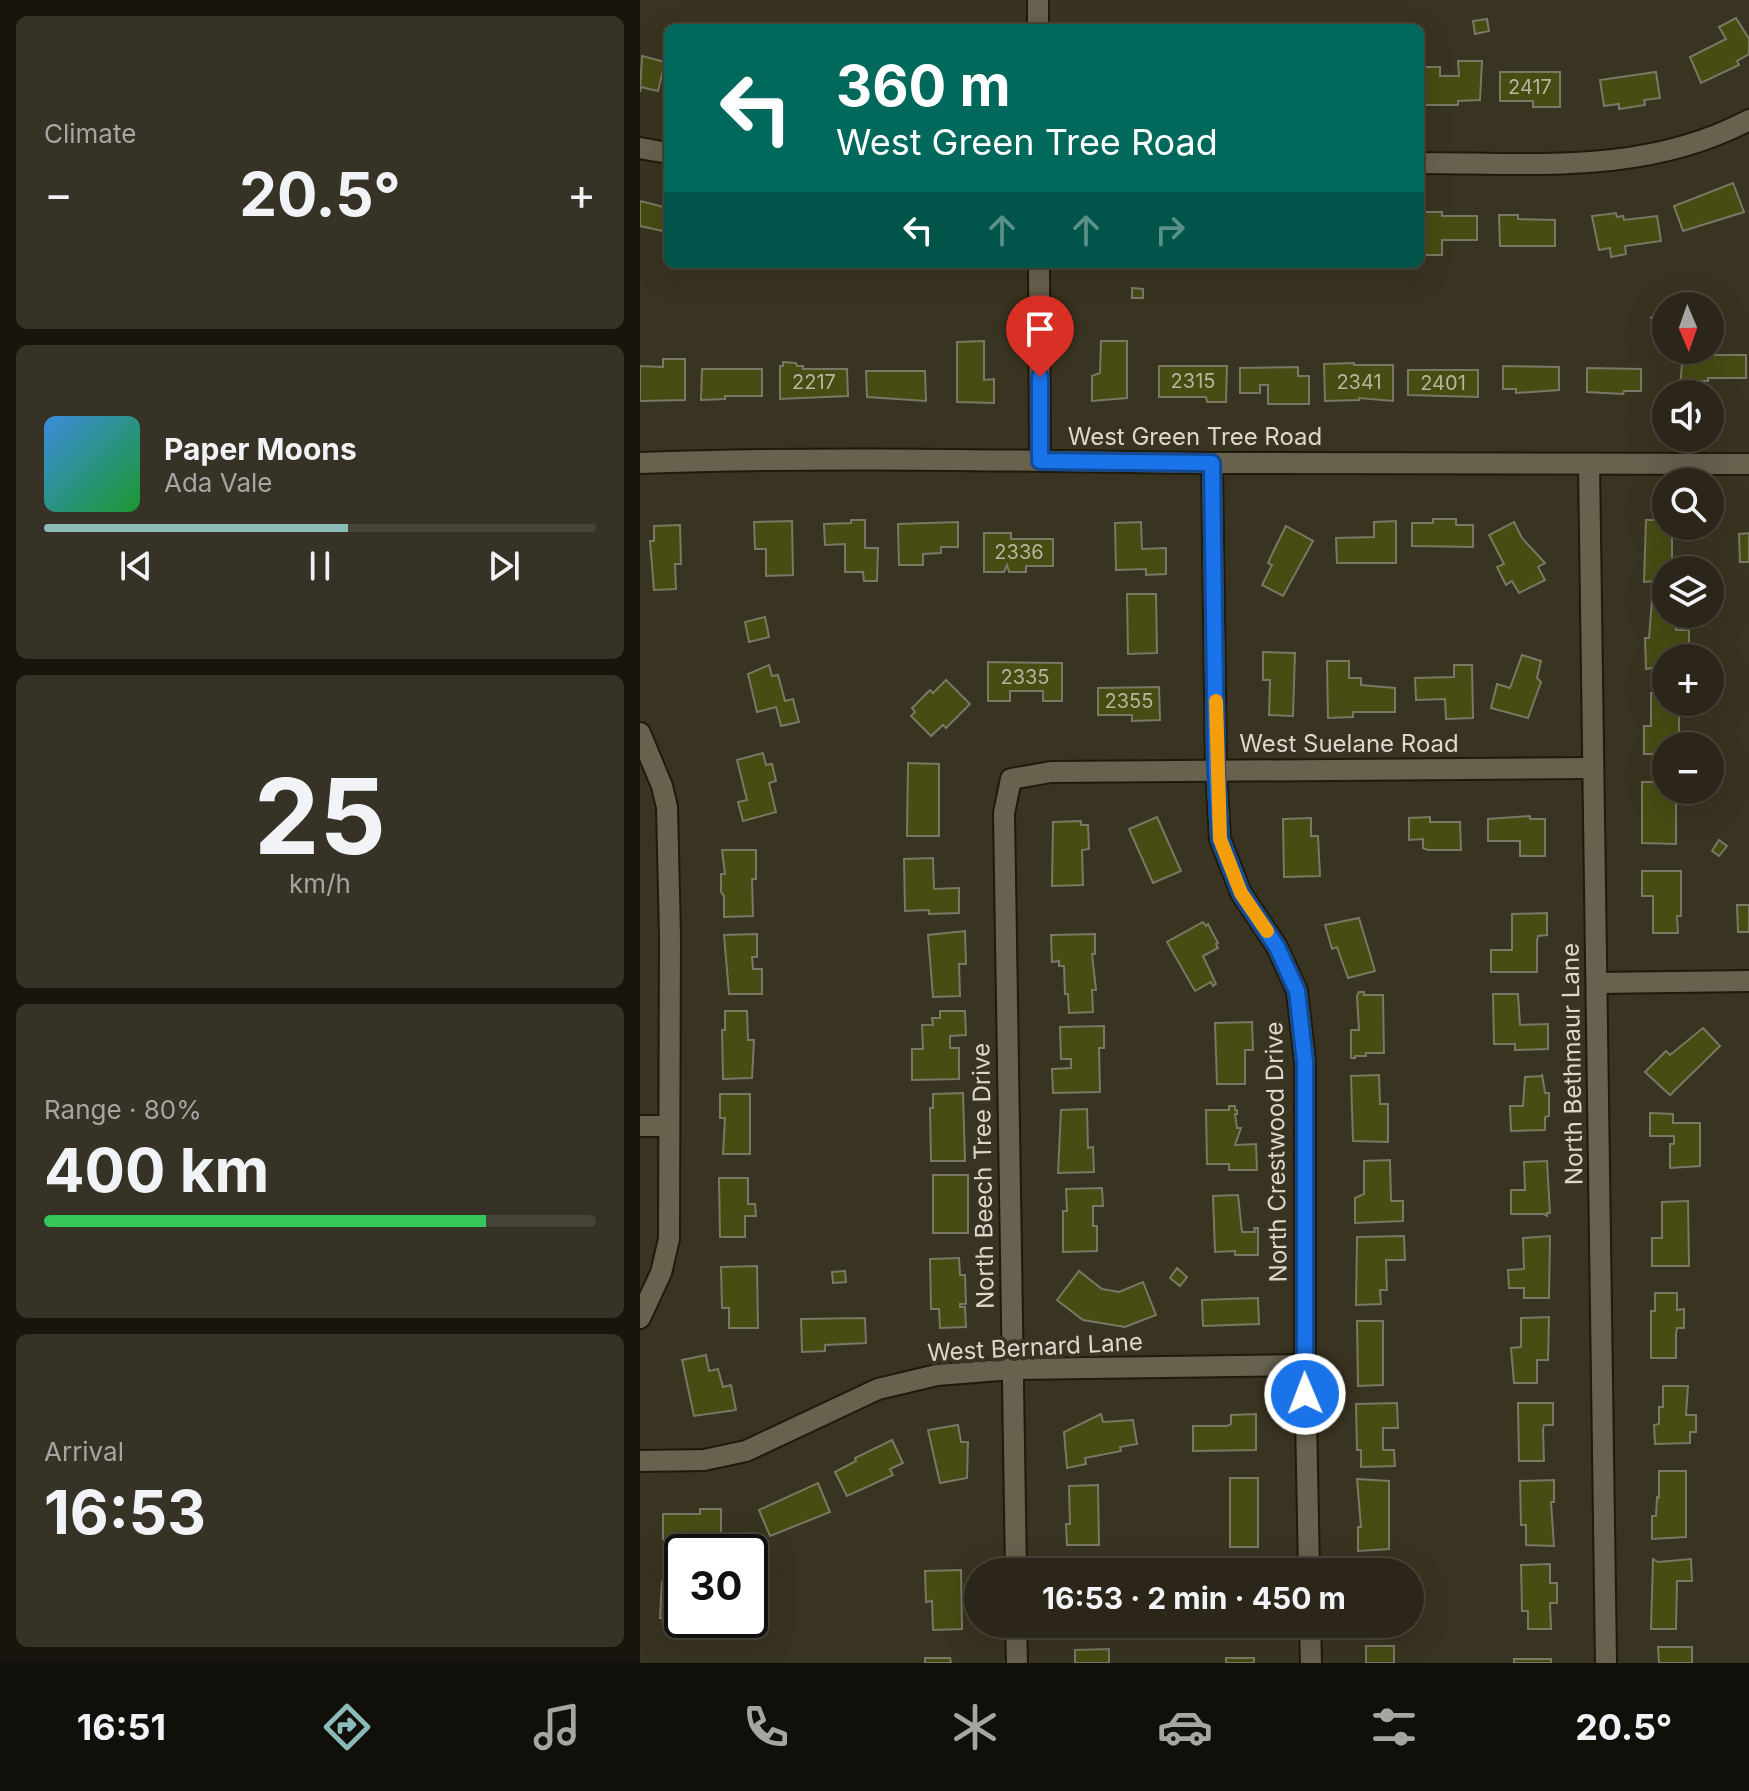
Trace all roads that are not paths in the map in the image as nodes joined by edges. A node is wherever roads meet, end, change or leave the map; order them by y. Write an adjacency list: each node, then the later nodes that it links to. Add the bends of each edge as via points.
1 (1038, 0): 2 (street)
2 (1038, 24)
3 (1749, 120): 6 (street, via 1676,150 1640,158 1597,163)
4 (640, 148): 5 (street)
5 (664, 152)
6 (1424, 163)
7 (1039, 268): 8 (street)
8 (1040, 461): 9 (street, West Green Tree Road); 10 (street, West Green Tree Road)
9 (640, 463)
10 (1212, 463): 11 (street, West Green Tree Road); 15 (street, North Crestwood Drive)
11 (1589, 464): 12 (street, West Green Tree Road); 14 (street, North Bethmaur Lane)
12 (1749, 464)
13 (640, 733): 20 (street, via 662,786 669,834)
14 (1592, 768): 15 (street, West Suelane Road); 18 (street, North Bethmaur Lane)
15 (1216, 769): 16 (street, West Suelane Road, via 1051,772); 22 (street, North Crestwood Drive, via 1220,839 1241,893 1277,947 1297,991 1305,1062)
16 (1011, 779): 23 (street, North Beech Tree Drive, via 1004,813)
17 (1749, 981): 18 (street)
18 (1597, 983): 31 (street, North Bethmaur Lane)
19 (640, 1126): 20 (street)
20 (669, 1126): 21 (street, via 669,1239 661,1273)
21 (640, 1318)
22 (1305, 1365): 23 (street, West Bernard Lane); 26 (street, North Crestwood Drive)
23 (1012, 1369): 24 (street, West Bernard Lane, via 937,1375 878,1389 746,1451 704,1460); 25 (street, North Beech Tree Drive)
24 (640, 1461)
25 (1016, 1558)
26 (1309, 1558)
27 (1016, 1638): 29 (street)
28 (1310, 1638): 30 (street)
29 (1017, 1663)
30 (1311, 1663)
31 (1606, 1663)

